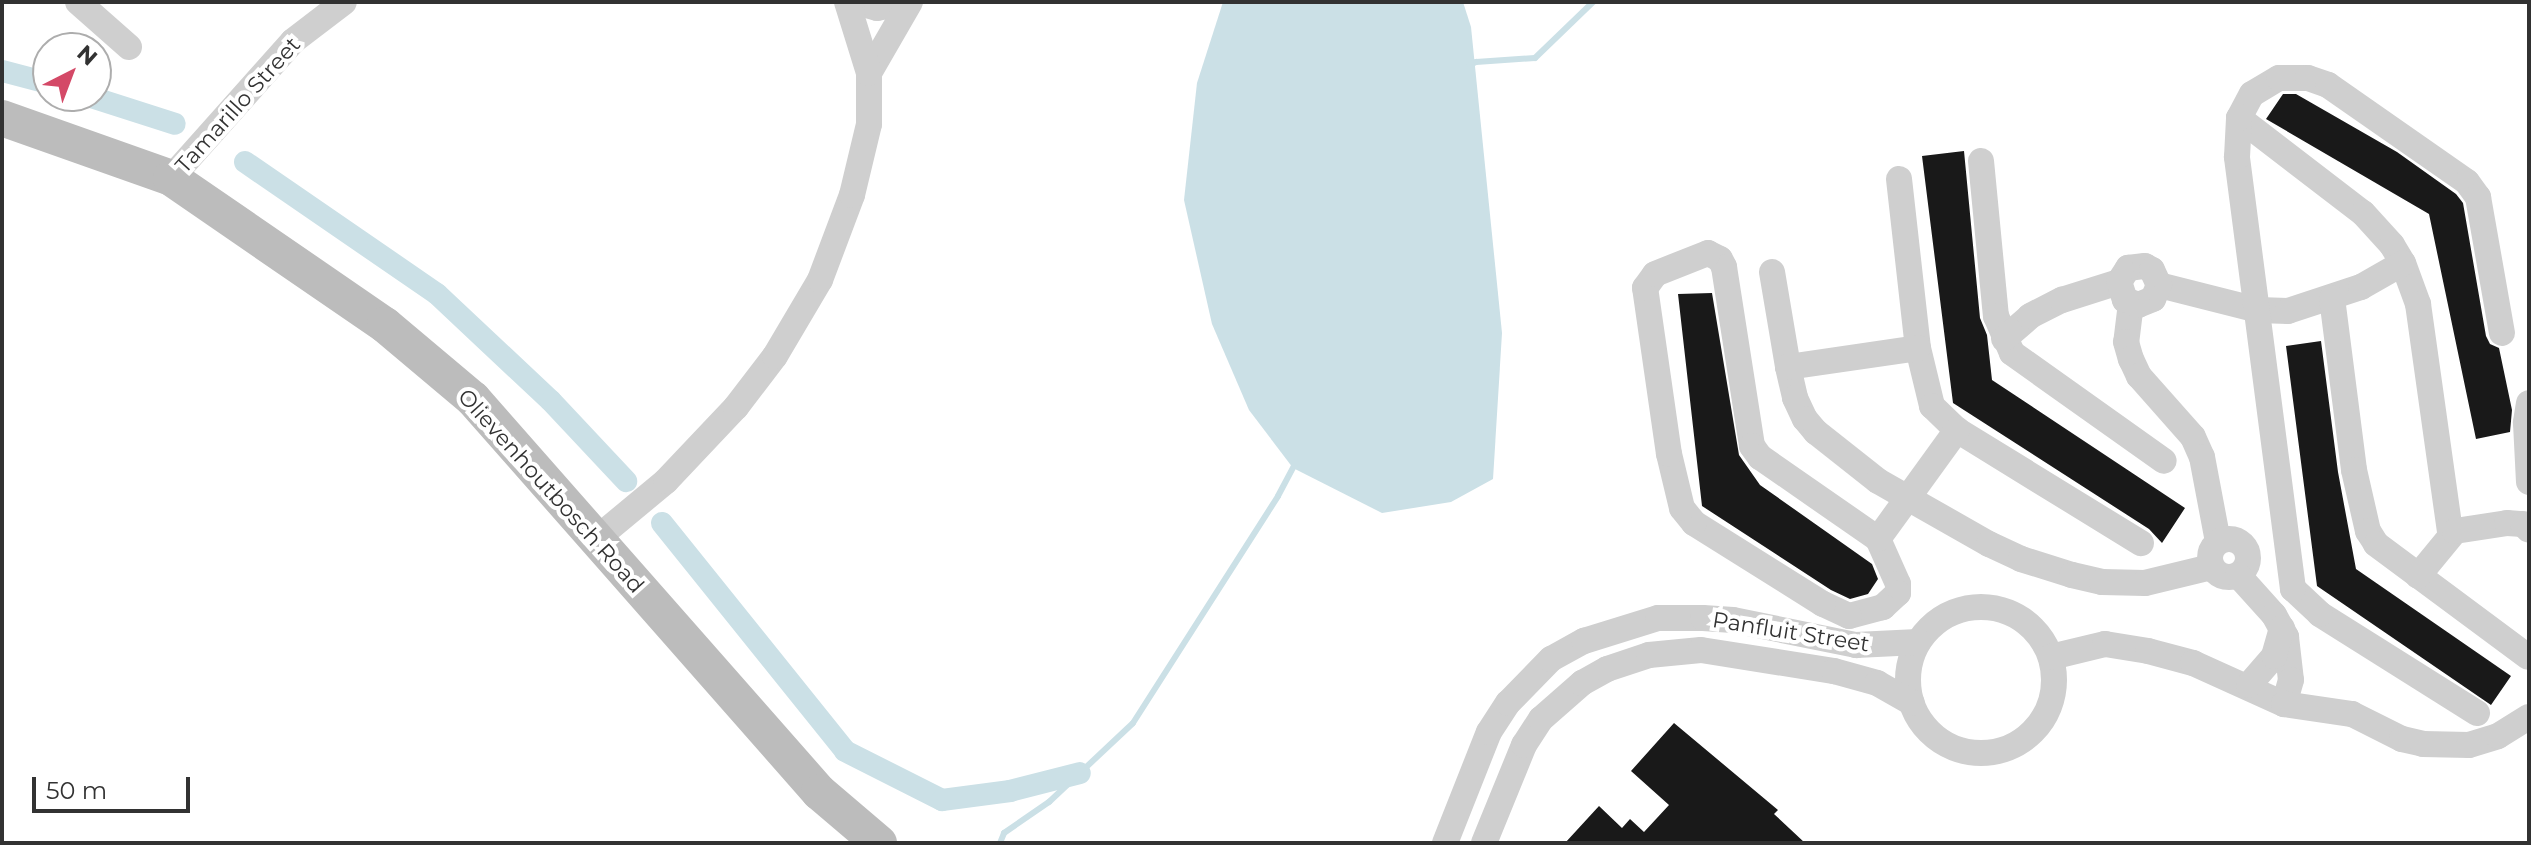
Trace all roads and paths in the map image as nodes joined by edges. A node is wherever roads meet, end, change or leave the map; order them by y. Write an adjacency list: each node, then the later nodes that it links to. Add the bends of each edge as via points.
1 (78, 2): 6 (street)
2 (344, 2): 11 (street, Tamarillo Street, via 293,41)
3 (847, 2): 7 (street)
4 (855, 2): 5 (street, via 877,8)
5 (908, 2): 7 (street)
6 (129, 47)
7 (869, 73): 31 (street, via 869,124 852,195 820,280 775,356 736,407 666,481)
8 (2, 118): 11 (main road, Olievenhoutbosch Road)
9 (2239, 118): 13 (street, via 2363,213); 18 (street, via 2237,157); 19 (street, via 2264,83 2308,78 2328,85 2458,174 2478,197)
10 (1981, 161): 20 (street, via 1996,316)
11 (171, 178): 31 (main road, Olievenhoutbosch Road, via 385,325 462,390)
12 (1899, 179): 21 (street)
13 (2403, 263): 17 (street); 29 (street, via 2418,304)
14 (1772, 272): 22 (street)
15 (2159, 285): 16 (street, via 2146,304); 16 (street, via 2145,266 2128,268); 18 (street)
16 (2125, 292): 20 (street, via 2051,306); 33 (street, via 2131,359 2139,376 2193,437 2202,457)
17 (2332, 298): 18 (street, via 2288,311); 35 (street, via 2363,517 2376,544)
18 (2258, 310): 43 (street, via 2293,589 2332,622)
19 (2502, 333)
20 (2004, 339): 25 (street, via 2023,363)
21 (1918, 348): 22 (street); 24 (street, via 1932,406)
22 (1788, 367): 27 (street, via 1795,398 1816,432)
23 (2529, 403): 26 (street)
24 (1957, 430): 27 (street); 32 (street)
25 (2164, 461)
26 (2529, 482)
27 (1906, 499): 30 (street); 33 (street, via 2021,559 2102,582 2145,583)
28 (2527, 521): 29 (street)
29 (2450, 533): 35 (street)
30 (1878, 539): 30 (street, via 1894,570 1898,593 1883,607 1849,616 1694,523 1675,487 1645,288 1650,278 1701,254 1720,259 1752,446 1760,457)
31 (595, 540): 45 (main road, Olievenhoutbosch Road, via 819,792)
32 (2141, 543)
33 (2215, 554): 34 (street, via 2223,577); 34 (street, via 2233,539 2246,548 2248,563)
34 (2238, 575): 36 (street)
35 (2418, 576): 39 (street)
36 (2282, 628): 40 (street, via 2274,656); 42 (street, via 2292,661)
37 (1918, 642): 38 (street, via 1954,611 1977,606 2022,619); 41 (street, via 1910,661); 46 (street, Panfluit Street, via 1856,645 1703,618 1658,618 1584,641 1551,659 1508,703 1489,732)
38 (2051, 657): 40 (street, via 2105,644 2193,663); 41 (street, Panfluit Street, via 2051,702 2041,722 2025,739 2004,749 1959,749 1922,723)
39 (2528, 657)
40 (2249, 685): 42 (street)
41 (1912, 703): 47 (street, Panfluit Street, via 1877,683 1834,671 1701,650 1649,655 1582,683 1541,719 1524,745)
42 (2284, 704): 44 (street, via 2352,714 2402,739 2444,746 2498,736)
43 (2477, 713)
44 (2529, 717)
45 (879, 843)
46 (1445, 843)
47 (1484, 843)

